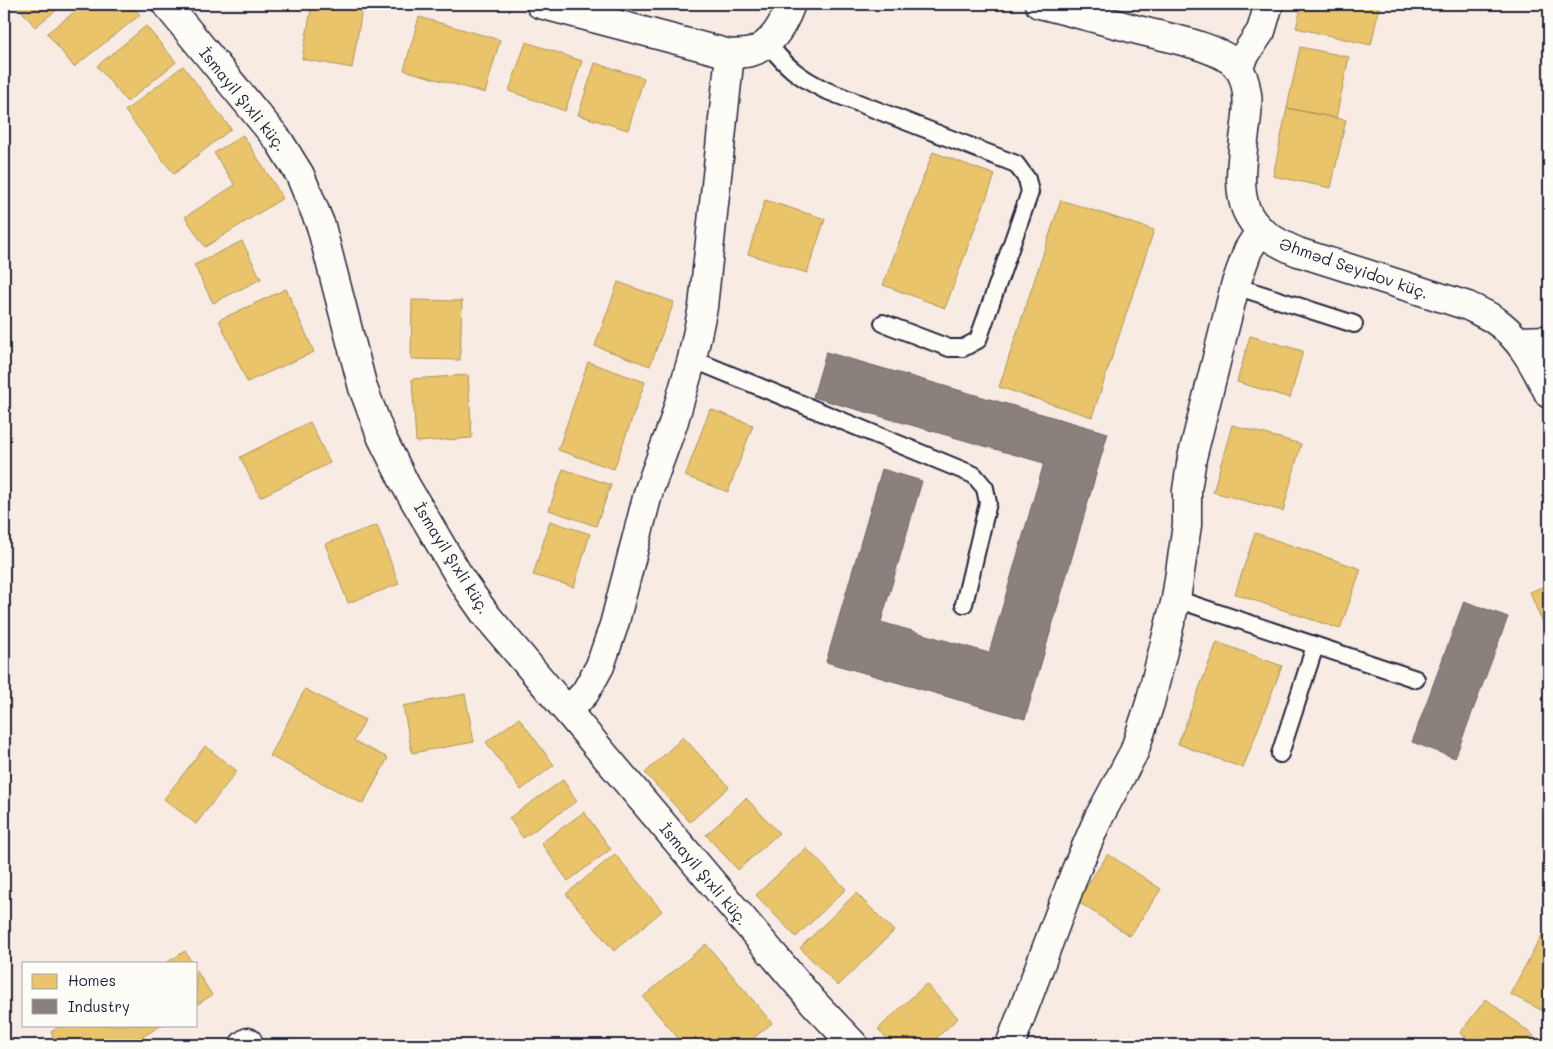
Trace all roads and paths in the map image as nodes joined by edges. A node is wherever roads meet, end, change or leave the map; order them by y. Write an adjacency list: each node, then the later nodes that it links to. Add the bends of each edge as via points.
1 (166, 4): 21 (street, İsmayil Şıxli küç., via 279,141 300,175 320,226 364,388 382,438 462,581 486,615)
2 (540, 4): 7 (street)
3 (791, 4): 6 (street)
4 (1039, 4): 8 (street, via 1190,44 1220,54)
5 (1269, 4): 8 (street, via 1261,31)
6 (773, 36): 7 (street, via 751,52); 11 (lane, via 787,66 804,79 1016,164 1026,179 1030,192 978,340 963,348 949,348)
7 (730, 54): 15 (street, via 703,307)
8 (1237, 67): 9 (street, Əhməd Seyidov küç., via 1246,86 1249,107 1242,191 1246,213)
9 (1260, 231): 10 (street, via 1248,250); 14 (street, Əhməd Seyidov küç., via 1276,243 1298,252 1468,306 1493,319)
10 (1235, 286): 12 (lane); 17 (street, via 1192,458 1187,490 1187,525)
11 (883, 323)
12 (1354, 324)
13 (1549, 340): 14 (street)
14 (1518, 341): 16 (street, Əhməd Seyidov küç.)
15 (692, 359): 18 (lane, via 974,475 986,488 988,503); 21 (street, via 649,490 600,666 585,693)
16 (1549, 394)
17 (1176, 599): 19 (lane); 24 (street, via 1134,752 1098,819 1076,870)
18 (964, 604)
19 (1315, 646): 20 (lane); 22 (lane)
20 (1416, 680)
21 (568, 711): 23 (street, İsmayil Şıxli küç., via 814,1003)
22 (1280, 754)
23 (854, 1045)
24 (1010, 1045)

